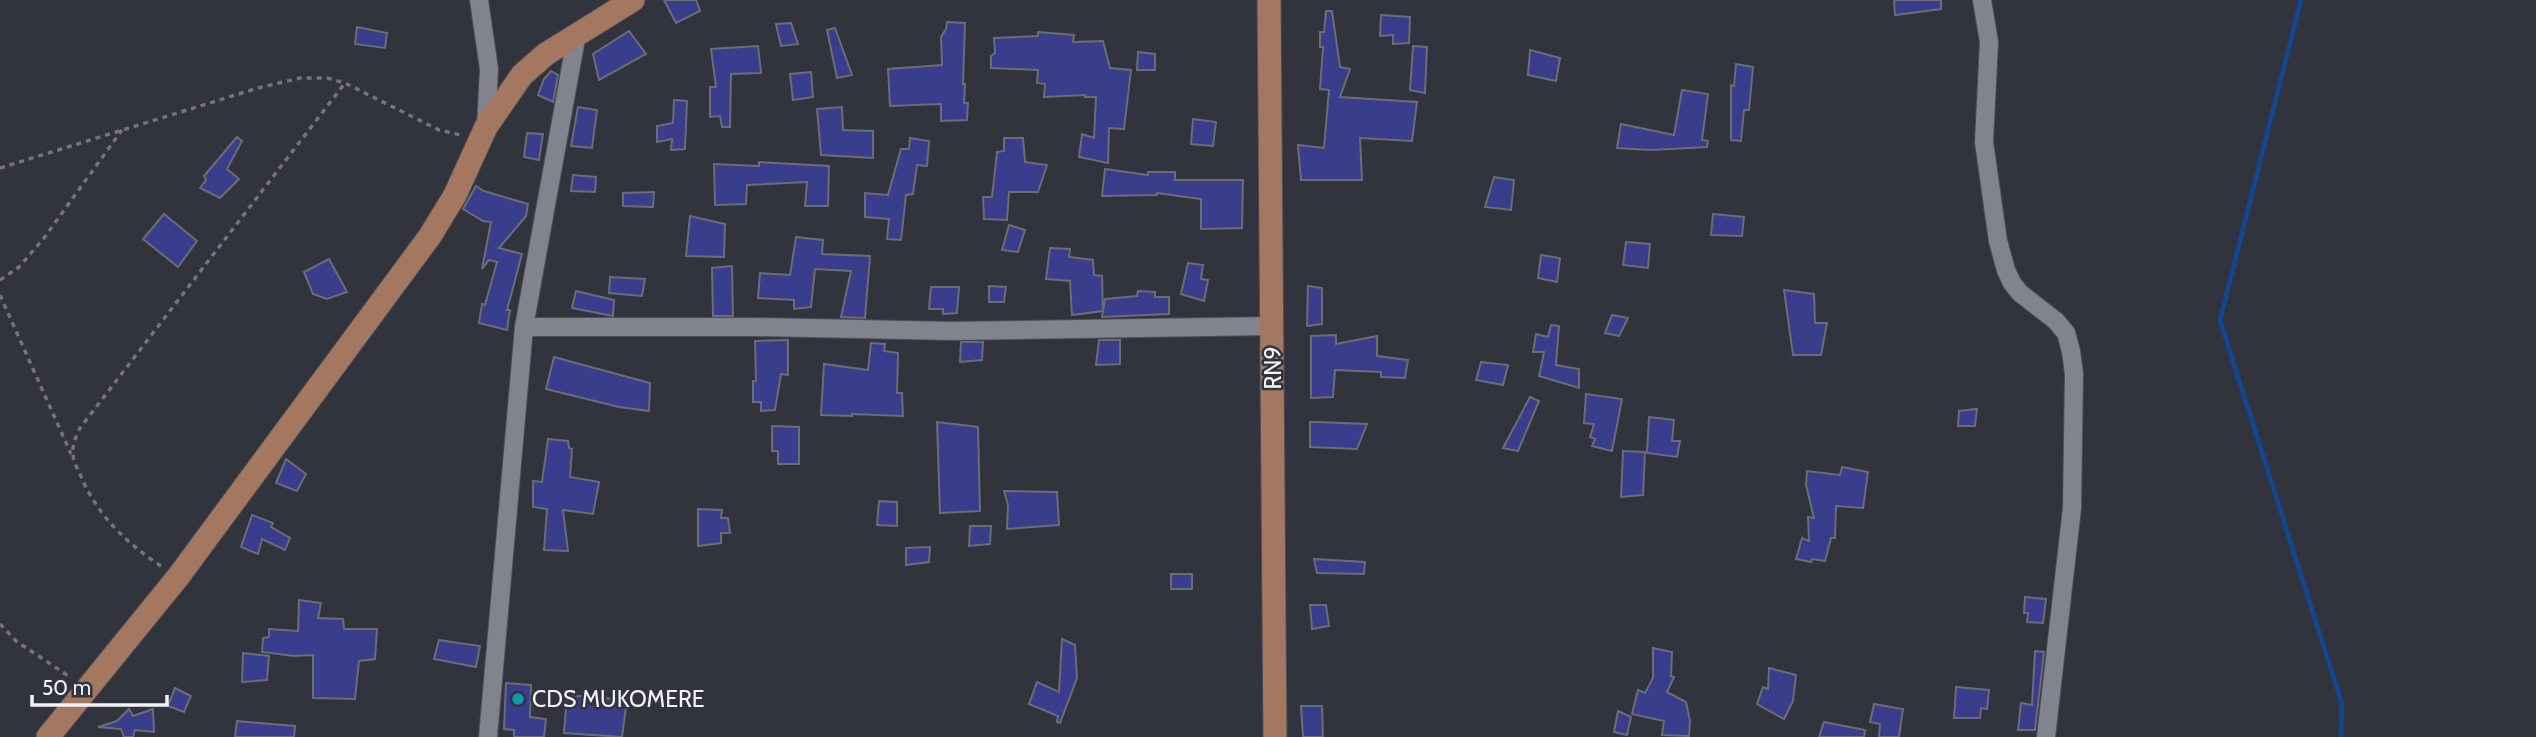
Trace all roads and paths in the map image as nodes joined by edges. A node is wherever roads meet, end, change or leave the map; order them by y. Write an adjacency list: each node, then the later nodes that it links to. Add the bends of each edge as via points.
1 (479, 0): 7 (street, via 489,69)
2 (633, 0): 5 (main road)
3 (1269, 0): 12 (main road, RN9)
4 (1982, 0): 21 (street, via 1989,42 1984,142 1998,241 2012,283 2066,333 2074,374 2072,508)
5 (577, 33): 7 (main road, via 522,75); 13 (street)
6 (345, 83): 7 (path, via 439,130 463,135); 8 (path, via 300,78); 14 (path, via 80,428)
7 (486, 127): 15 (main road, via 455,195 430,236)
8 (123, 129): 9 (path); 10 (path, via 44,238 19,267)
9 (0, 168)
10 (0, 280)
11 (0, 295): 14 (path)
12 (1273, 326): 13 (street, via 952,331); 20 (main road, RN9)
13 (524, 327): 19 (street)
14 (72, 456): 15 (path, via 87,491 109,522 136,549)
15 (178, 577): 17 (main road)
16 (0, 624): 17 (path, via 16,641)
17 (87, 686): 18 (main road)
18 (48, 737)
19 (488, 737)
20 (1275, 737)
21 (2046, 737)

